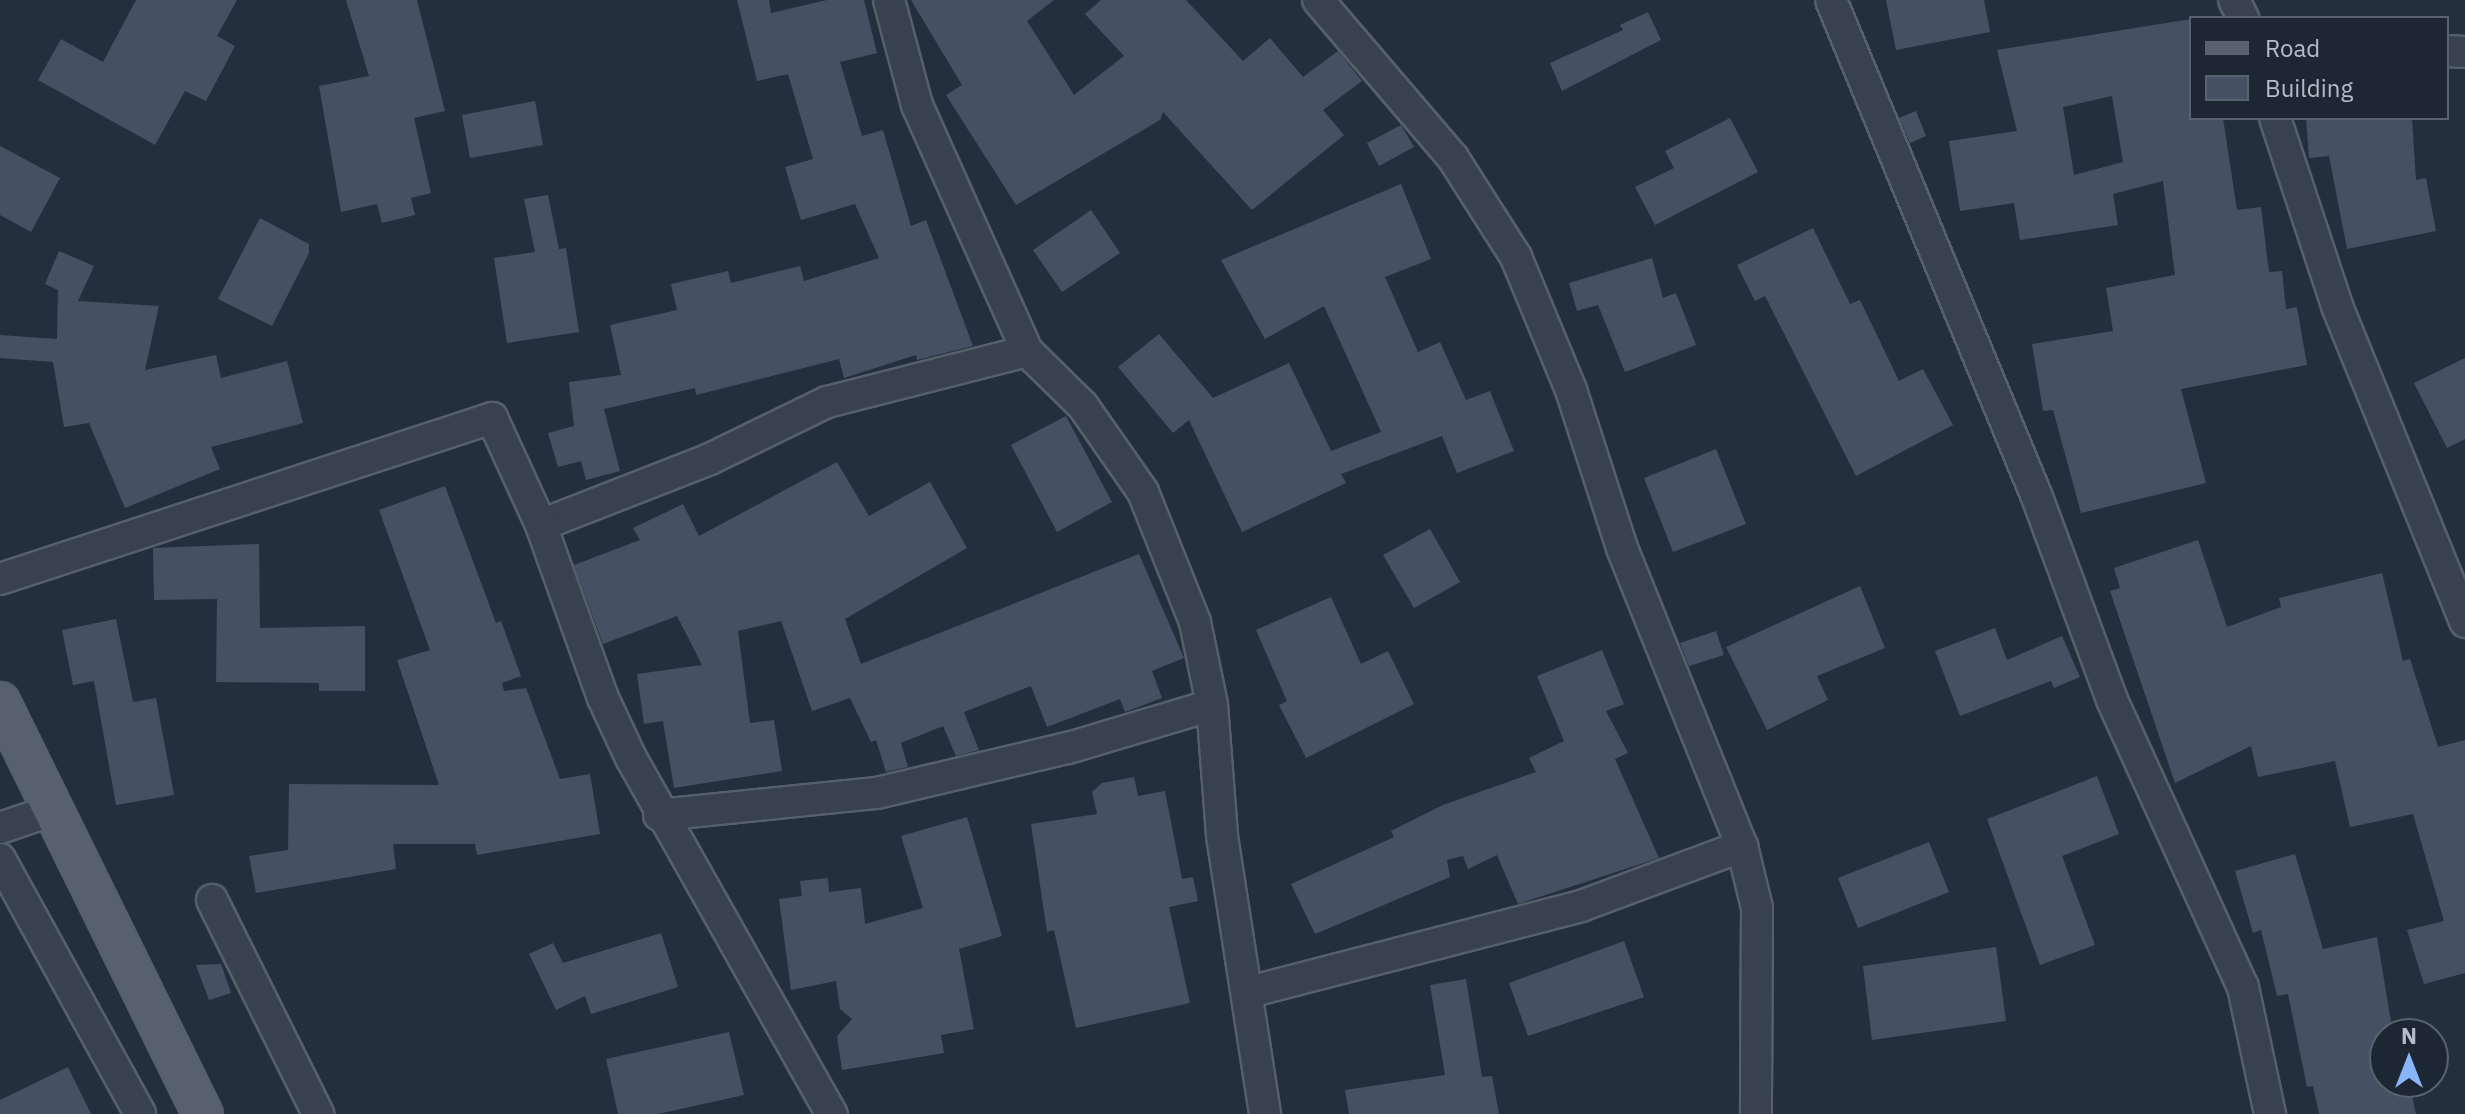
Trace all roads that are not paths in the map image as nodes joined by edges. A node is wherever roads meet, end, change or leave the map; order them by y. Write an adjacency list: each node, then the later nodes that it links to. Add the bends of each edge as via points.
1 (889, 0): 5 (street, via 917,105)
2 (1318, 0): 14 (street, via 1453,158 1516,257 1571,390 1632,575)
3 (1831, 0): 24 (street, via 2037,497 2112,700 2243,987)
4 (2276, 120): 8 (street, via 2337,306)
5 (1027, 351): 6 (street, via 827,402 710,459); 10 (street, via 1083,406 1143,492 1195,622)
6 (541, 525): 7 (street, via 492,418); 12 (street, via 603,698)
7 (0, 579)
8 (2465, 622)
9 (0, 702): 11 (main road)
10 (1212, 705): 12 (street, via 1068,748 877,793); 17 (street, via 1222,836)
11 (56, 809): 13 (street); 19 (main road)
12 (659, 815): 21 (street)
13 (0, 828)
14 (1742, 846): 17 (street, via 1581,906); 23 (street, via 1757,908)
15 (0, 859): 18 (street)
16 (212, 900): 20 (street)
17 (1249, 992): 22 (street)
18 (140, 1114)
19 (203, 1114)
20 (318, 1114)
21 (832, 1114)
22 (1265, 1114)
23 (1756, 1114)
24 (2270, 1114)

